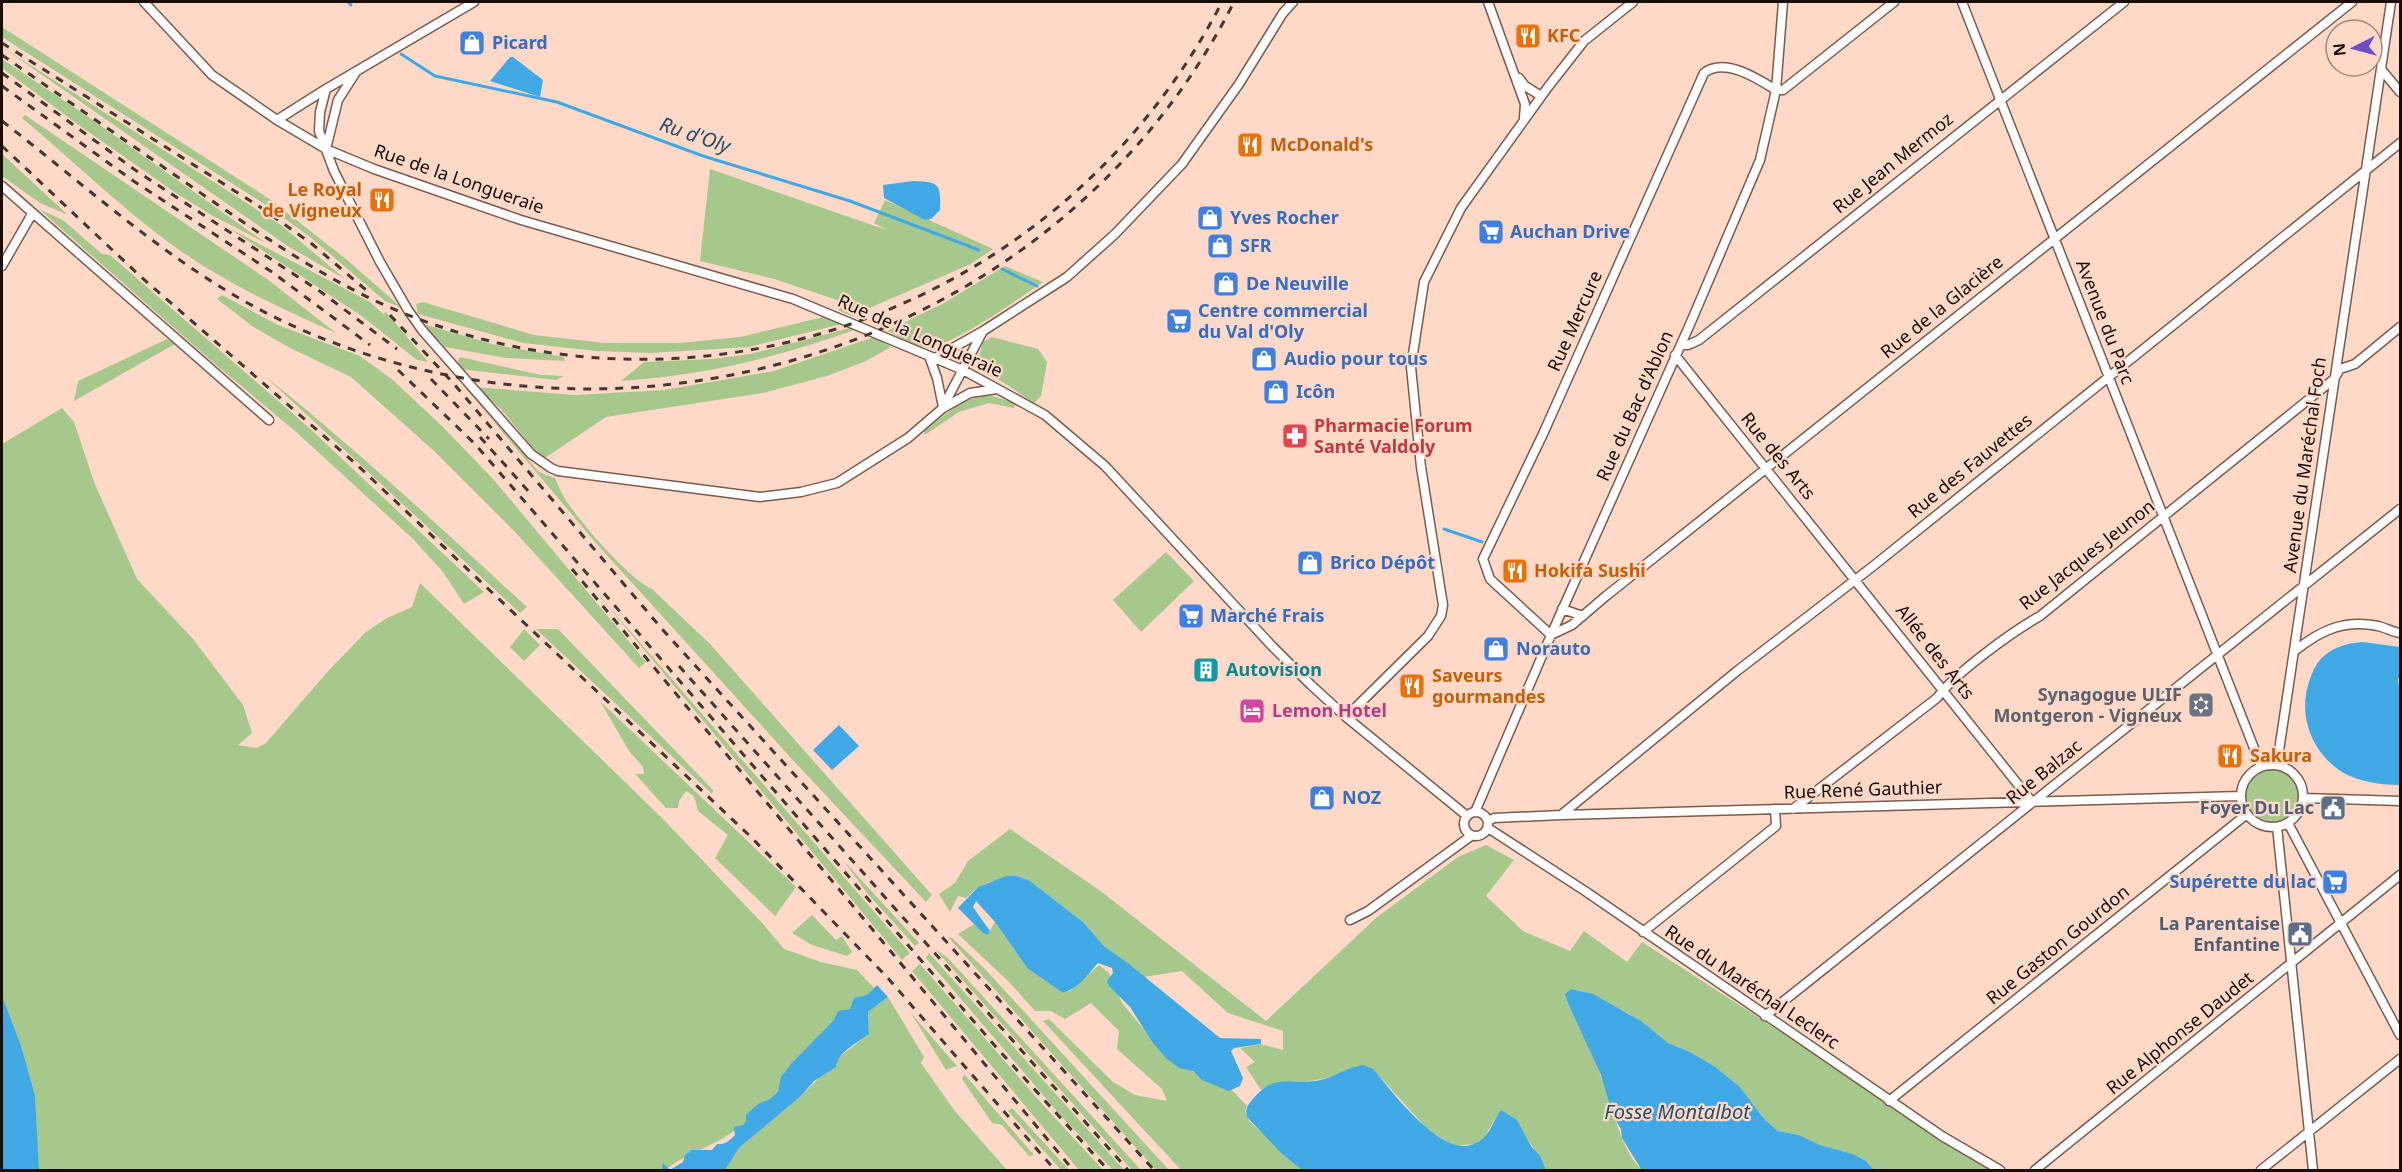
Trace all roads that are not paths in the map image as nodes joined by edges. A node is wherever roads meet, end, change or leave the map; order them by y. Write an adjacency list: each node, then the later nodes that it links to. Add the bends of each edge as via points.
1 (144, 2): 24 (street, Rue de la Longueraie, via 212,75)
2 (461, 2): 13 (street)
3 (474, 2): 13 (street)
4 (1293, 2): 34 (street, via 1182,164 1067,277)
5 (1488, 2): 16 (street)
6 (1633, 2): 22 (street, via 1584,41)
7 (1783, 2): 20 (street, Rue du Bac d'Ablon)
8 (1894, 2): 20 (street, via 1782,90)
9 (1962, 2): 23 (street, Avenue du Parc)
10 (2124, 2): 23 (street, Rue Jean Mermoz)
11 (2352, 2): 31 (street, Rue de la Glacière)
12 (2391, 2): 14 (street, Avenue du Maréchal Foch)
13 (457, 12): 15 (street)
14 (2384, 45)
15 (356, 71): 19 (street); 27 (street, via 338,100)
16 (1515, 74): 22 (street); 25 (street, via 1524,104)
17 (2384, 74): 21 (street)
18 (2379, 78): 28 (street, Avenue du Maréchal Foch)
19 (326, 89): 24 (street); 27 (street, via 319,131)
20 (1776, 90): 35 (street, Rue du Bac d'Ablon, via 1760,160); 52 (street, Rue Mercure, via 1726,66 1715,66 1704,73 1483,559 1490,579)
21 (2400, 92)
22 (1542, 96): 25 (street)
23 (2000, 100): 31 (street, Avenue du Parc); 35 (street, Rue Jean Mermoz, via 1699,340)
24 (277, 120): 27 (street, Rue de la Longueraie)
25 (1523, 121): 56 (street, via 1461,208 1428,273 1420,303 1411,367 1421,467 1443,605 1441,616 1428,636)
26 (2400, 143): 28 (street, Rue des Fauvettes)
27 (326, 149): 37 (street, Rue de la Longueraie, via 521,220 793,299); 42 (street, via 380,262 408,310 531,454 558,471 760,497 801,492 837,483 873,462)
28 (2366, 170): 39 (street, Rue des Fauvettes); 40 (street, Avenue du Maréchal Foch)
29 (2, 186): 30 (street)
30 (32, 214): 32 (street); 43 (street)
31 (2054, 239): 39 (street, Avenue du Parc); 44 (street, Rue de la Glacière)
32 (2, 266)
33 (2400, 327): 40 (street, Rue Jacques Jeunon, via 2355,364 2340,369)
34 (983, 331): 37 (street); 38 (street)
35 (1681, 345): 36 (street, Rue du Bac d'Ablon)
36 (1675, 355): 44 (street, Rue des Arts); 49 (street, Rue du Bac d'Ablon)
37 (932, 357): 38 (street, Rue de la Longueraie); 42 (street)
38 (963, 370): 41 (street, Rue de la Longueraie); 42 (street)
39 (2109, 377): 46 (street, Avenue du Parc); 47 (street, Rue des Fauvettes)
40 (2334, 379): 46 (street, Rue Jacques Jeunon); 48 (street, Avenue du Maréchal Foch)
41 (997, 389): 42 (street, via 970,393); 56 (street, Rue de la Longueraie, via 1046,415 1105,466 1272,646)
42 (943, 408)
43 (269, 420)
44 (1767, 468): 47 (street, Rue des Arts); 50 (street, Rue de la Glacière)
45 (2400, 509): 48 (street, Rue Balzac)
46 (2163, 517): 54 (street, Avenue du Parc); 55 (street, Rue Jacques Jeunon)
47 (1856, 579): 55 (street, Allée des Arts); 67 (street, Rue des Fauvettes)
48 (2304, 586): 53 (street, Avenue du Maréchal Foch); 54 (street, Rue Balzac)
49 (1562, 609): 50 (street); 52 (street, Rue du Bac d'Ablon)
50 (1583, 616): 52 (street, Rue de la Glacière, via 1572,626)
51 (2400, 633): 53 (street, via 2378,626 2331,627)
52 (1551, 634): 65 (street, Rue du Bac d'Ablon)
53 (2296, 650): 57 (street, Avenue du Maréchal Foch)
54 (2217, 655): 58 (street, Avenue du Parc); 62 (street, Rue Balzac)
55 (1943, 690): 62 (street, Allée des Arts); 64 (street, Rue Jacques Jeunon)
56 (1346, 717): 65 (street, Rue de la Longueraie)
57 (2277, 764): 58 (street); 60 (street, via 2300,780)
58 (2260, 766): 59 (street, via 2246,778)
59 (2241, 796): 62 (street, Rue René Gauthier); 66 (street)
60 (2304, 798): 61 (street); 68 (street)
61 (2400, 801)
62 (2032, 802): 64 (street, Rue René Gauthier); 77 (street, Rue Balzac)
63 (1775, 809): 64 (street, Rue René Gauthier); 67 (street, Rue René Gauthier); 75 (street, via 1776,826)
64 (1793, 809)
65 (1471, 814): 69 (street, via 1483,814); 71 (street, via 1464,827)
66 (2247, 814): 70 (street, via 2260,825); 80 (street, Rue Gaston Gourdon)
67 (1561, 815): 69 (street, Rue René Gauthier, via 1494,818)
68 (2288, 823): 70 (street); 74 (street)
69 (1488, 824): 71 (street, via 1482,835); 75 (street, Rue du Maréchal Leclerc)
70 (2277, 827): 76 (street)
71 (1471, 836): 73 (street)
72 (2400, 875): 74 (street, Rue Alphonse Daudet)
73 (1350, 920)
74 (2342, 923): 76 (street, Rue Alphonse Daudet); 78 (street)
75 (1643, 932): 77 (street, Rue du Maréchal Leclerc)
76 (2291, 964): 81 (street); 83 (street, Rue Alphonse Daudet)
77 (1765, 1016): 80 (street, Rue du Maréchal Leclerc)
78 (2400, 1035)
79 (2400, 1059): 81 (street)
80 (1889, 1101): 82 (street, Rue du Maréchal Leclerc)
81 (2309, 1132): 84 (street); 85 (street)
82 (2000, 1170)
83 (2035, 1170)
84 (2261, 1170)
85 (2313, 1170)

